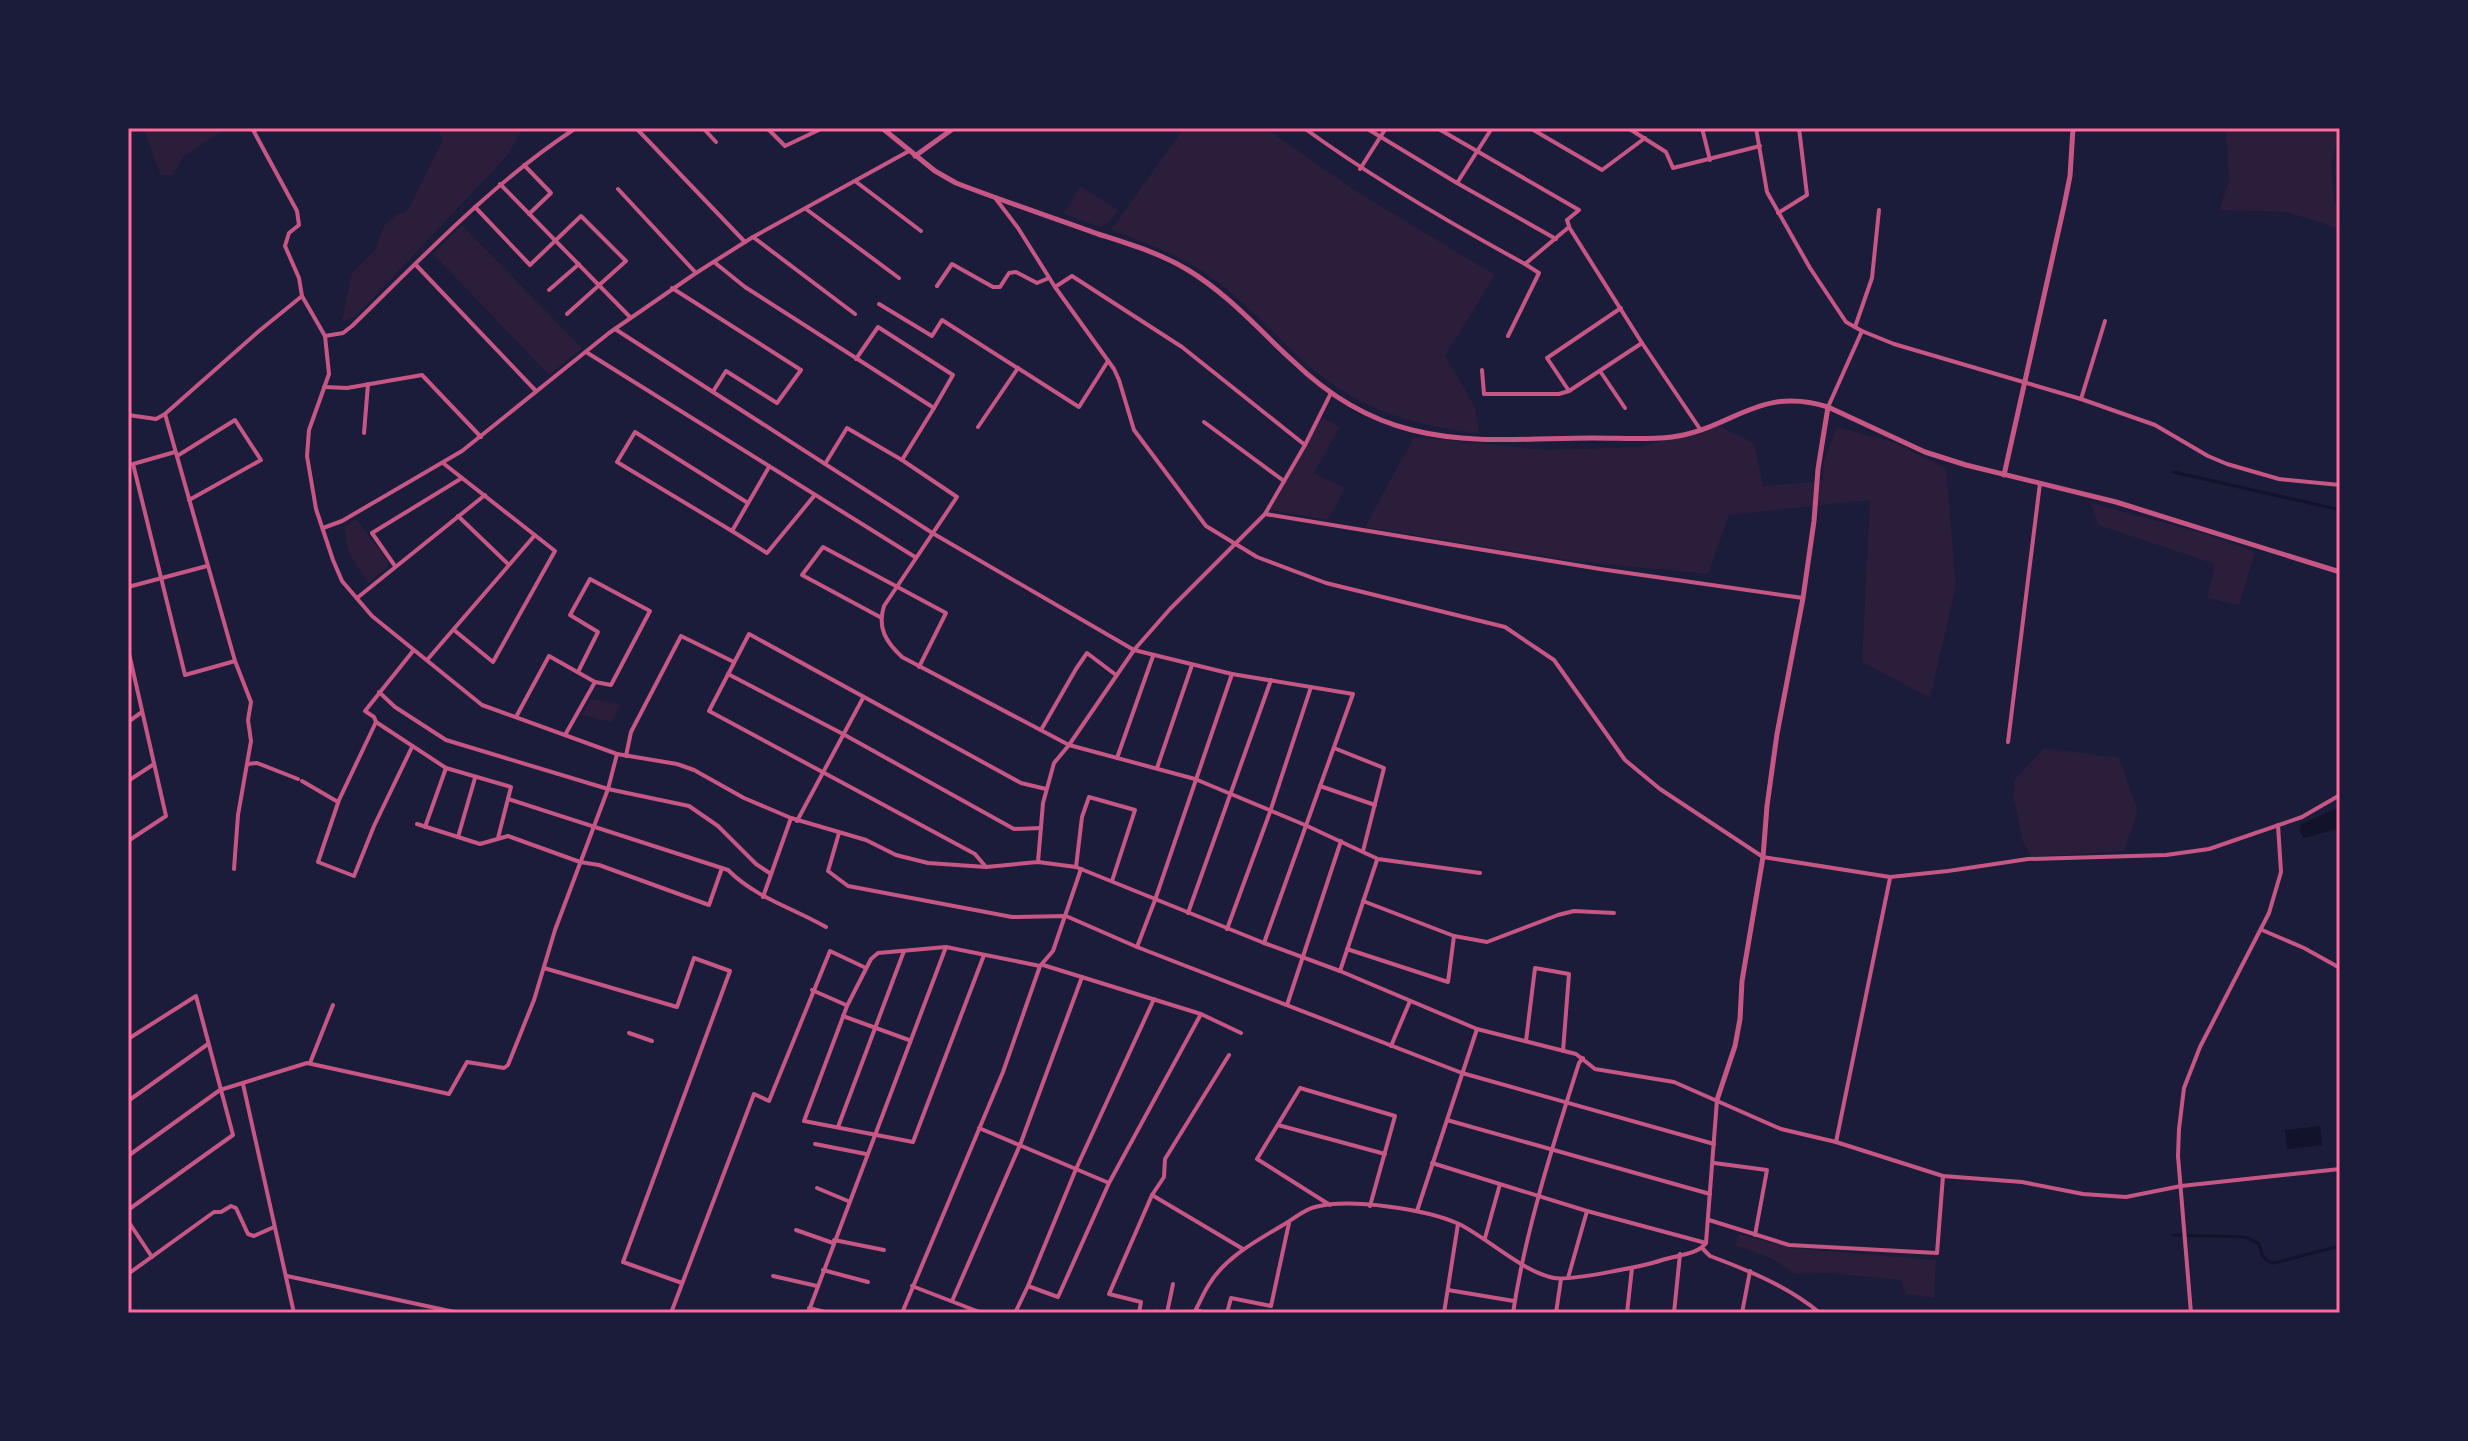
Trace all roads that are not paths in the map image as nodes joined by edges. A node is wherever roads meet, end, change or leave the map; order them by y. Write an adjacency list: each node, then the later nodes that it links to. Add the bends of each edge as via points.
1 (252, 128): 58 (street, via 297,211 299,225 285,246)
2 (576, 128): 28 (street)
3 (636, 128): 45 (street)
4 (703, 128): 22 (street)
5 (767, 128): 6 (street, via 785,146)
6 (823, 128)
7 (882, 128): 24 (street)
8 (954, 128): 26 (street)
9 (1304, 128): 29 (street)
10 (1366, 128): 20 (street)
11 (1386, 128): 20 (street)
12 (1437, 128): 25 (street)
13 (1492, 128): 25 (street)
14 (1530, 128): 21 (street, via 1602,170)
15 (1628, 128): 21 (street)
16 (1702, 128): 27 (street)
17 (1756, 128): 23 (street)
18 (1799, 128): 38 (street, via 1807,195)
19 (2073, 128): 77 (street, via 2070,176)
20 (1380, 137): 29 (street); 31 (street)
21 (1645, 138): 27 (street, via 1666,152 1673,168)
22 (716, 142)
23 (1760, 146): 27 (street); 38 (street, via 1767,192)
24 (909, 151): 26 (street); 30 (street)
25 (1477, 152): 31 (street); 40 (street, via 1579,210 1567,220)
26 (915, 156): 34 (street, via 956,183)
27 (1710, 160)
28 (524, 165): 32 (street); 39 (street, via 551,193)
29 (1360, 169): 48 (street)
30 (855, 181): 36 (street); 41 (street)
31 (1457, 183): 43 (street)
32 (500, 184): 35 (street); 39 (street)
33 (618, 189): 50 (street)
34 (995, 198): 52 (street); 83 (street, via 1147,250 1190,271)
35 (475, 207): 44 (street, via 530,265); 49 (street)
36 (806, 209): 42 (street); 51 (street)
37 (1879, 210): 65 (street, via 1872,278)
38 (1777, 213): 65 (street, via 1846,322)
39 (529, 214): 44 (street)
40 (1569, 227): 43 (street); 60 (street)
41 (921, 231)
42 (753, 237): 45 (street); 62 (street)
43 (1556, 239): 48 (street)
44 (555, 241): 47 (street); 53 (street, via 581,216 626,261)
45 (745, 243): 46 (street)
46 (714, 262): 50 (street); 72 (street)
47 (579, 264): 53 (street); 57 (street)
48 (1525, 264): 69 (street, via 1539,273)
49 (415, 265): 68 (street, via 352,326); 80 (street)
50 (696, 273): 56 (street)
51 (899, 278)
52 (1049, 278): 54 (street, via 1037,283 1009,273 1000,287 993,287 952,264); 55 (street)
53 (600, 286): 61 (street); 63 (street)
54 (937, 286)
55 (1055, 287): 73 (street); 95 (street, via 1072,276 1182,347)
56 (672, 288): 63 (street); 81 (street, via 801,370 777,403 726,371)
57 (549, 290)
58 (302, 296): 68 (street); 88 (street)
59 (879, 304): 74 (street, via 932,336 942,320)
60 (1621, 308): 70 (street); 82 (street, via 1547,358)
61 (567, 314)
62 (855, 314)
63 (630, 317): 66 (street)
64 (2105, 321): 84 (street)
65 (1855, 327): 67 (street)
66 (615, 329): 71 (street); 81 (street)
67 (1862, 331): 77 (street); 85 (street)
68 (325, 336): 79 (street, via 329,374)
69 (1508, 336)
70 (1642, 343): 76 (street); 92 (street)
71 (586, 352): 80 (street); 100 (street)
72 (856, 359): 86 (street); 86 (street, via 878,327 953,375)
73 (1108, 361): 74 (street, via 1079,407); 116 (street, via 1134,430 1206,526)
74 (1018, 368): 91 (street)
75 (1482, 370): 82 (street, via 1484,394)
76 (1600, 371): 82 (street); 87 (street)
77 (2024, 382): 84 (street); 101 (street)
78 (368, 384): 79 (street); 93 (street); 94 (street, via 422,375)
79 (324, 387): 112 (street, via 309,430 307,456)
80 (536, 391): 94 (street)
81 (713, 391): 99 (street)
82 (1569, 391)
83 (1331, 393): 92 (street, via 1378,418 1437,435 1646,439); 95 (street)
84 (2081, 399): 105 (street, via 2155,425 2227,464 2279,479)
85 (1828, 407): 92 (street, via 1770,403); 101 (street, via 1925,452); 126 (street)
86 (934, 408): 97 (street)
87 (1625, 408)
88 (165, 414): 89 (street, via 156,419); 96 (street)
89 (128, 415)
90 (1204, 422): 103 (street)
91 (978, 427)
92 (1700, 429)
93 (364, 433)
94 (481, 437): 98 (street)
95 (1305, 445): 103 (street)
96 (176, 454): 108 (street); 108 (street, via 235,420 261,460); 122 (street, via 133,464)
97 (902, 460): 99 (street, via 847,428); 114 (street, via 957,497)
98 (443, 463): 102 (street); 112 (street)
99 (824, 465): 114 (street)
100 (769, 467): 107 (street); 109 (street)
101 (2004, 475): 104 (street)
102 (462, 478): 106 (street); 120 (street, via 372,533)
103 (1284, 481): 110 (street)
104 (2040, 483): 121 (street); 155 (street)
105 (2340, 485)
106 (485, 495): 111 (street); 115 (street)
107 (814, 495): 113 (street, via 767,553); 117 (street)
108 (189, 500): 118 (street)
109 (748, 503): 113 (street); 113 (street, via 635,432 617,462)
110 (1265, 514): 116 (street); 126 (street)
111 (458, 516): 119 (street); 120 (street)
112 (323, 528): 125 (street, via 342,581)
113 (732, 531)
114 (934, 534): 117 (street); 130 (street)
115 (535, 535): 119 (street); 128 (street, via 555,551 493,662)
116 (1234, 544): 130 (street); 192 (street, via 1326,583 1505,627 1554,660 1625,760)
117 (915, 557): 124 (street)
118 (208, 565): 122 (street); 133 (street)
119 (509, 565): 128 (street)
120 (395, 566): 125 (street)
121 (2340, 572)
122 (162, 579): 123 (street); 133 (street, via 185,675)
123 (128, 587)
124 (895, 588): 127 (street); 127 (street, via 823,547 802,575); 138 (street, via 946,613)
125 (357, 598): 131 (street)
126 (1803, 598): 192 (street, via 1776,743)
127 (880, 617): 138 (street, via 890,646)
128 (454, 630): 134 (street)
129 (128, 649): 136 (street)
130 (1134, 650): 132 (street); 142 (street)
131 (413, 651): 134 (street); 146 (street)
132 (1153, 656): 137 (street); 161 (street)
133 (235, 661): 163 (street, via 251,702)
134 (427, 661): 149 (street, via 482,705)
135 (734, 662): 140 (street); 147 (street, via 749,634); 160 (street, via 681,636 631,732)
136 (130, 664): 148 (street)
137 (1192, 665): 141 (street); 165 (street)
138 (919, 667): 152 (street)
139 (578, 672): 144 (street); 144 (street, via 598,632 570,615 590,579 650,611 611,685); 149 (street, via 549,656)
140 (728, 674): 153 (street); 166 (street, via 709,711)
141 (1232, 674): 143 (street); 168 (street)
142 (1116, 675): 152 (street, via 1087,653); 156 (street)
143 (1271, 680): 145 (street); 173 (street)
144 (595, 682): 154 (street)
145 (1311, 687): 158 (street, via 1353,694); 178 (street)
146 (379, 692): 151 (street, via 365,711); 171 (street, via 446,740)
147 (863, 698): 153 (street); 172 (street, via 1021,783)
148 (142, 712): 150 (street); 162 (street)
149 (516, 717): 154 (street)
150 (128, 722)
151 (376, 722): 157 (street); 176 (street)
152 (1041, 730): 156 (street)
153 (843, 734): 166 (street); 185 (street, via 1014,829)
154 (565, 735): 159 (street)
155 (2008, 742)
156 (1069, 745): 161 (street); 172 (street, via 1054,763)
157 (412, 747): 164 (street); 176 (street, via 354,876 318,862)
158 (1334, 748): 170 (street); 177 (street, via 1384,768)
159 (617, 754): 160 (street); 171 (street)
160 (626, 756): 179 (street, via 694,770)
161 (1117, 758): 165 (street)
162 (154, 764): 169 (street); 189 (street, via 166,816)
163 (248, 764): 176 (street, via 300,780); 199 (street)
164 (446, 768): 167 (street); 183 (street)
165 (1157, 768): 168 (street)
166 (823, 772): 179 (street); 196 (street, via 975,854)
167 (475, 778): 175 (street, via 511,787); 187 (street)
168 (1195, 779): 173 (street); 205 (street)
169 (128, 781)
170 (1320, 785): 177 (street); 181 (street)
171 (608, 789): 184 (street); 201 (street, via 689,806)
172 (1046, 789): 185 (street)
173 (1231, 795): 178 (street); 207 (street)
174 (2340, 795): 182 (street)
175 (508, 799): 184 (street); 188 (street)
176 (338, 802)
177 (1375, 805): 191 (street)
178 (1270, 812): 181 (street); 211 (street)
179 (794, 820): 186 (street); 201 (street)
180 (417, 824): 183 (street)
181 (1305, 825): 190 (street); 214 (street)
182 (2278, 825): 202 (street, via 2209,849 2166,855 2028,859); 212 (street, via 2281,872)
183 (425, 827): 187 (street)
184 (593, 828): 194 (street); 197 (street)
185 (1041, 828): 195 (street)
186 (839, 833): 196 (street, via 928,863); 209 (street, via 828,871 848,886 1012,917)
187 (458, 837): 188 (street, via 480,844)
188 (498, 839): 194 (street, via 508,836)
189 (128, 841)
190 (1341, 841): 191 (street); 220 (street)
191 (1363, 851): 193 (street)
192 (1763, 857): 202 (street); 252 (street, via 1735,1046)
193 (1378, 859): 200 (street); 206 (street)
194 (580, 862): 197 (street, via 709,905); 222 (street)
195 (1038, 862): 196 (street); 198 (street)
196 (986, 867)
197 (722, 868): 204 (street)
198 (1078, 868): 203 (street); 203 (street, via 1089,797 1135,810); 209 (street)
199 (234, 869)
200 (1480, 873)
201 (771, 874): 204 (street)
202 (1890, 877): 260 (street)
203 (1112, 882): 205 (street)
204 (763, 897): 210 (street)
205 (1155, 900): 207 (street); 216 (street)
206 (1363, 901): 213 (street); 217 (street)
207 (1188, 913): 211 (street)
208 (1614, 913): 213 (street, via 1574,911 1487,942)
209 (1066, 916): 216 (street); 221 (street, via 1053,951)
210 (826, 927)
211 (1227, 929): 214 (street)
212 (2262, 930): 224 (street); 275 (street, via 2184,1088)
213 (1454, 936): 217 (street, via 1448,982)
214 (1264, 943): 220 (street)
215 (946, 947): 218 (street); 219 (street); 240 (street)
216 (1137, 947): 231 (street)
217 (1347, 949): 225 (street)
218 (904, 951): 223 (street, via 878,953); 235 (street)
219 (984, 955): 221 (street); 259 (street, via 913,1142)
220 (1303, 958): 225 (street); 231 (street)
221 (1041, 966): 226 (street); 258 (street)
222 (544, 968): 248 (street, via 508,1065 467,1062 449,1094); 311 (street, via 677,1007 694,958 730,971 623,1262)
223 (866, 968): 227 (street, via 830,951); 232 (street)
224 (2340, 968)
225 (1340, 971): 229 (street)
226 (1082, 977): 228 (street); 263 (street)
227 (812, 990): 232 (street); 311 (street, via 769,1101 754,1094)
228 (1154, 999): 233 (street); 270 (street)
229 (1410, 1001): 236 (street); 244 (street)
230 (333, 1005): 248 (street)
231 (1287, 1005): 244 (street)
232 (847, 1006): 234 (street)
233 (1201, 1014): 238 (street); 273 (street)
234 (843, 1016): 235 (street); 257 (street, via 804,1121)
235 (875, 1027): 240 (street); 257 (street)
236 (1477, 1029): 242 (street); 249 (street)
237 (629, 1033): 241 (street)
238 (1241, 1033)
239 (128, 1039): 243 (street, via 196,996)
240 (909, 1040): 259 (street)
241 (652, 1041)
242 (1526, 1042): 245 (street); 245 (street, via 1535,968 1569,974)
243 (208, 1044): 251 (street); 253 (street)
244 (1391, 1046): 249 (street)
245 (1563, 1051): 247 (street)
246 (1229, 1055): 278 (street, via 1165,1159 1164,1177)
247 (1583, 1058): 252 (street, via 1595,1069 1674,1082); 254 (street)
248 (310, 1063): 250 (street)
249 (1462, 1073): 254 (street); 255 (street)
250 (243, 1084): 251 (street); 290 (street)
251 (220, 1090): 267 (street); 283 (street, via 233,1135)
252 (1717, 1100): 260 (street, via 1781,1129); 262 (street)
253 (128, 1101)
254 (1566, 1103): 262 (street); 264 (street)
255 (1447, 1120): 264 (street); 268 (street)
256 (1278, 1125): 266 (street); 266 (street, via 1300,1088 1395,1116); 281 (street, via 1257,1159)
257 (838, 1127): 259 (street)
258 (979, 1128): 263 (street); 314 (street)
259 (873, 1134): 265 (street)
260 (1836, 1142): 272 (street)
261 (815, 1144): 265 (street)
262 (1714, 1144): 269 (street)
263 (1020, 1145): 270 (street); 317 (street)
264 (1554, 1149): 277 (street); 279 (street)
265 (866, 1154): 280 (street)
266 (1385, 1154): 282 (street)
267 (128, 1156)
268 (1432, 1163): 274 (street); 284 (street)
269 (1714, 1163): 277 (street); 292 (street, via 1767,1170)
270 (1076, 1169): 273 (street); 315 (street)
271 (2340, 1169): 275 (street)
272 (1943, 1176): 275 (street, via 2126,1197); 292 (street, via 1937,1253 1789,1245)
273 (1109, 1183): 315 (street, via 1058,1297)
274 (1500, 1184): 279 (street); 293 (street)
275 (2181, 1186): 339 (street)
276 (817, 1188): 280 (street)
277 (1710, 1194): 286 (street)
278 (1152, 1195): 297 (street); 328 (street, via 1109,1294 1141,1302)
279 (1540, 1196): 285 (street); 301 (street)
280 (848, 1201): 294 (street)
281 (1330, 1205): 282 (street); 288 (street)
282 (1370, 1206): 284 (street)
283 (128, 1210)
284 (1417, 1211): 289 (street)
285 (1587, 1211): 295 (street); 308 (street)
286 (1709, 1220): 292 (street); 295 (street)
287 (128, 1221): 300 (street)
288 (1289, 1221): 297 (street); 331 (street, via 1271,1306 1231,1298)
289 (1458, 1224): 293 (street); 316 (street)
290 (274, 1227): 300 (street, via 248,1234 231,1206 214,1212); 306 (street)
291 (796, 1230): 294 (street)
292 (1755, 1235)
293 (1485, 1238): 301 (street)
294 (833, 1241): 298 (street); 303 (street)
295 (1706, 1243): 296 (street)
296 (1702, 1248): 299 (street); 304 (street)
297 (1243, 1249): 320 (street, via 1209,1283)
298 (884, 1250)
299 (1680, 1254): 302 (street); 336 (street)
300 (152, 1257): 305 (street)
301 (1521, 1262): 309 (street); 318 (street)
302 (1632, 1268): 308 (street); 335 (street)
303 (823, 1270): 310 (street); 313 (street)
304 (1750, 1271): 337 (street); 338 (street)
305 (128, 1274)
306 (287, 1276): 321 (street); 322 (street)
307 (773, 1276): 313 (street)
308 (1568, 1278): 309 (street)
309 (1561, 1279): 334 (street)
310 (868, 1282)
311 (682, 1283): 323 (street)
312 (1173, 1284): 329 (street)
313 (817, 1286): 319 (street)
314 (912, 1286): 317 (street); 325 (street)
315 (1028, 1286): 327 (street)
316 (1448, 1290): 318 (street); 332 (street)
317 (952, 1301): 326 (street)
318 (1514, 1301): 333 (street)
319 (808, 1311): 324 (street)
320 (1195, 1311): 330 (street)
321 (294, 1313)
322 (459, 1313)
323 (671, 1313)
324 (829, 1313)
325 (902, 1313)
326 (982, 1313)
327 (1015, 1313)
328 (1139, 1313)
329 (1167, 1313)
330 (1205, 1313)
331 (1227, 1313)
332 (1444, 1313)
333 (1513, 1313)
334 (1556, 1313)
335 (1627, 1313)
336 (1674, 1313)
337 (1742, 1313)
338 (1820, 1313)
339 (2191, 1313)

